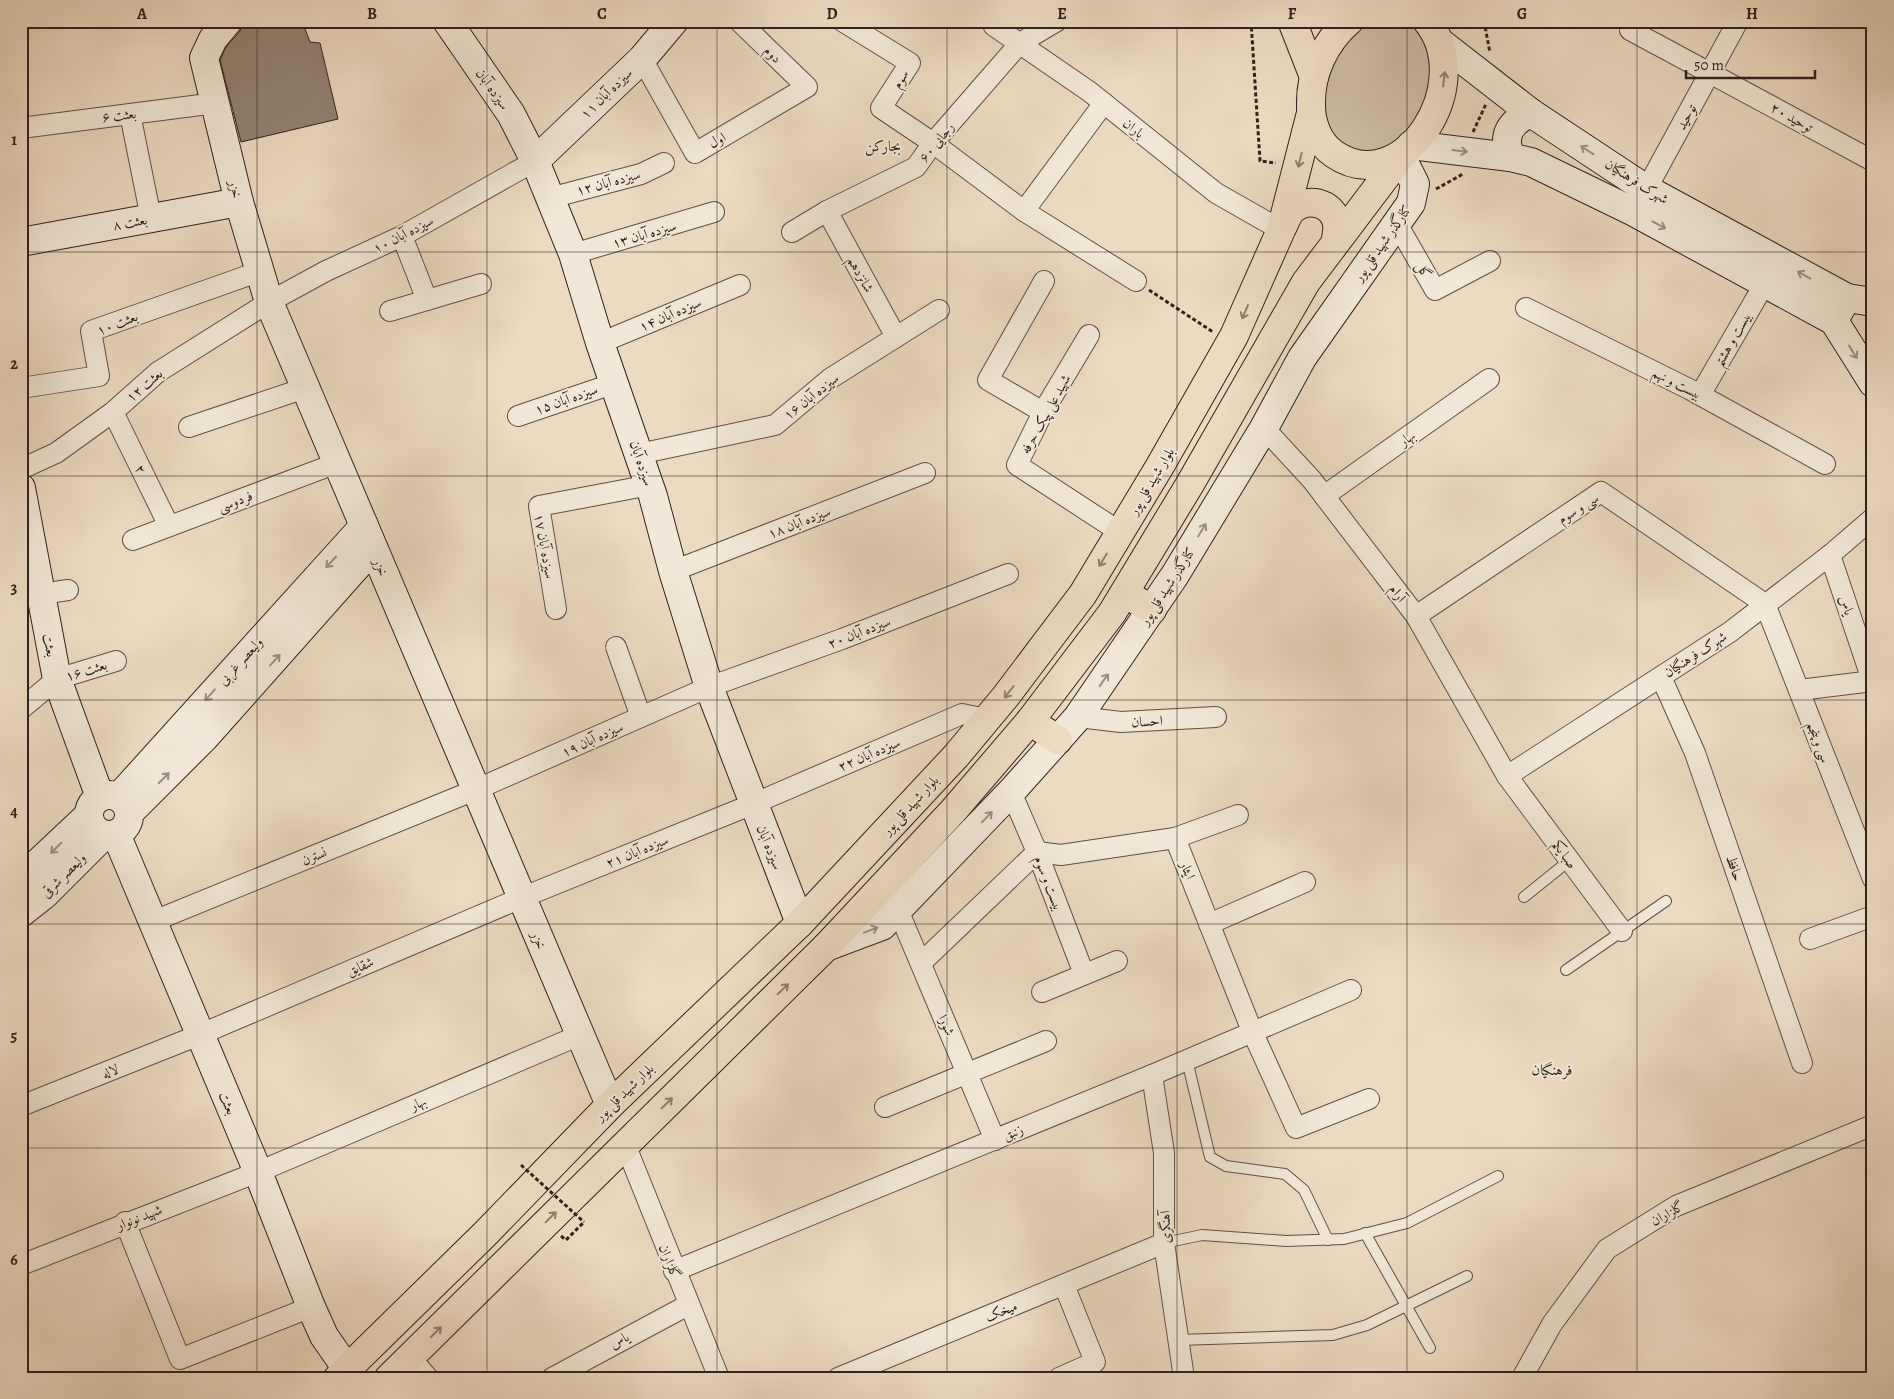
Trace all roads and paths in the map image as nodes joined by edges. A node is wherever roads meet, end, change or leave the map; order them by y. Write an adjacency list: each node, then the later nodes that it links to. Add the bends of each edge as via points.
1 (228, 21): 18 (street, خزر, via 212,38 204,58)
2 (447, 21): 27 (street, سیزده آبان, via 511,114)
3 (674, 21): 14 (street, سیزده آبان ۱۱)
4 (739, 21): 17 (street, دوم)
5 (842, 21): 24 (street, سوم, via 910,63 881,108)
6 (990, 21): 13 (street, باران)
7 (1057, 21): 13 (street, رجایی ۶۰)
8 (1292, 21): 16 (main road)
9 (1349, 21): 16 (main road, via 1327,46)
10 (1738, 21): 15 (street, توحید)
11 (1630, 30): 15 (street, توحید ۲۰)
12 (1437, 31): 21 (street, شهرک فرهنگیان); 25 (main road, one-way to 12, via 1437,110 1445,77)
13 (1020, 43): 19 (street, باران); 24 (street, رجایی ۶۰)
14 (642, 58): 17 (street, اول, via 695,153); 27 (street, سیزده آبان ۱۱)
15 (1710, 72): 28 (street, توحید ۲۰); 31 (street, توحید)
16 (1314, 77): 20 (main road, via 1310,94)
17 (807, 87)
18 (216, 103): 22 (street, بعثت ۶); 32 (street, خزر)
19 (1104, 103): 34 (street); 38 (street, باران, via 1216,193)
20 (1311, 113): 25 (main road, via 1316,132 1328,149 1346,162 1367,166 1387,162); 38 (main road, بلوار شهید قلی پور, one-way to 38)
21 (1531, 113): 26 (street, via 1511,126 1506,138); 31 (street, شهرک فرهنگیان, one-way to 21)
22 (130, 114): 23 (street, بعثت ۶); 36 (street)
23 (21, 128)
24 (933, 143): 33 (street, رجایی ۶۰, via 916,167); 34 (street)
25 (1406, 151): 26 (street, شهرک فرهنگیان, one-way to 26); 37 (street, کنارگذر شهید قلی پور, via 1415,192 1411,203); 41 (main road)
26 (1510, 157): 31 (street, شهرک فرهنگیان)
27 (535, 161): 30 (street, سیزده آبان); 40 (street, سیزده آبان ‍۱۰)
28 (1873, 161)
29 (664, 163): 30 (street, سیزده آبان ۱۲, via 641,174)
30 (550, 198): 43 (street, سیزده آبان)
31 (1640, 200): 48 (street, شهرک فرهنگیان, one-way to 48); 53 (street, شهرک فرهنگیان, one-way to 31)
32 (239, 202): 36 (street, بعثت ۸); 45 (street, خزر)
33 (827, 211): 39 (street, رجایی ۶۰); 58 (street, شانزدهم)
34 (1024, 211): 47 (street)
35 (714, 212): 43 (street, سیزده آبان ۱۳)
36 (150, 218): 42 (street, بعثت ۸)
37 (1396, 222): 44 (street, گل, via 1435,290); 71 (street, کنارگذر شهید قلی پور, via 1302,358)
38 (1282, 228): 41 (main road, via 1289,213 1299,205 1312,202 1325,205 1333,214 1337,225); 60 (main road, بلوار شهید قلی پور, one-way to 60)
39 (792, 232)
40 (402, 236): 51 (street); 52 (street, سیزده آبان ‍۱۰)
41 (1336, 240): 90 (main road, via 1306,282)
42 (21, 242)
43 (574, 254): 59 (street, سیزده آبان)
44 (1490, 261)
45 (258, 272): 52 (street, خزر); 64 (street, بعثت ۱۰, via 91,331 99,376)
46 (1044, 280): 68 (street, via 988,380)
47 (1136, 281): 60 (path)
48 (1765, 283): 53 (street, شهرک فرهنگیان); 66 (street, بیست و هشتم)
49 (481, 284): 51 (street)
50 (740, 285): 59 (street, سیزده آبان ۱۴)
51 (427, 300): 56 (street)
52 (269, 302): 65 (street, خزر); 67 (street, بعثت ۱۲, via 158,372)
53 (1851, 307): 63 (street, one-way to 63)
54 (1526, 308): 66 (street, بیست و نهم)
55 (939, 310): 58 (street, سیزده آبان ۱۶)
56 (390, 311)
57 (1089, 335): 68 (street, شهید علی پیک حرفه)
58 (896, 337): 72 (street, سیزده آبان ۱۶, via 831,378 775,425)
59 (600, 343): 62 (street, سیزده آبان)
60 (1230, 343): 82 (main road, بلوار شهید قلی پور)
61 (1489, 379): 79 (street, بهار)
62 (614, 383): 69 (street, سیزده آبان ۱۵); 72 (street, سیزده آبان)
63 (1873, 383)
64 (21, 388)
65 (305, 388): 70 (street); 73 (street, خزر)
66 (1700, 395): 74 (street, بیست و نهم)
67 (113, 412): 75 (street, بعثت ۱۲, via 56,453); 81 (street, ۲)
68 (1044, 412): 82 (street, شهید علی پیک حرفه, via 1017,465)
69 (518, 416)
70 (189, 427)
71 (1264, 428): 79 (street, آرام); 93 (street, کنارگذر شهید قلی پور, one-way to 71)
72 (639, 454): 77 (street, سیزده آبان)
73 (337, 463): 81 (street, فردوسی); 83 (street, خزر)
74 (1825, 464)
75 (21, 469)
76 (924, 473): 86 (street, سیزده آبان ۱۸)
77 (650, 486): 86 (street, سیزده آبان); 92 (street, سیزده آبان ۱۷, via 538,506)
78 (21, 488): 89 (street, بعثت)
79 (1324, 496): 94 (street, آرام)
80 (1872, 521): 85 (street, شهرک فرهنگیان)
81 (169, 526): 84 (street, فردوسی)
82 (1120, 532): 106 (main road, بلوار شهید قلی پور, one-way to 106, via 1083,594)
83 (369, 537): 110 (street, خزر); 113 (street, ولیعصر غربی, via 247,672 205,738)
84 (133, 540)
85 (1830, 555): 91 (street, شهرک فرهنگیان); 99 (street, یاس)
86 (673, 572): 100 (street, سیزده آبان)
87 (1008, 574): 100 (street, سیزده آبان ۲۰)
88 (68, 590): 89 (street)
89 (34, 593): 98 (street, بعثت)
90 (1125, 593): 93 (main road); 107 (main road)
91 (1765, 604): 94 (street, سی و سوم, via 1601,492); 97 (street, شهرک فرهنگیان, via 1730,632); 101 (street, سی و پنجم)
92 (556, 609)
93 (1152, 610): 104 (street, کنارگذر شهید قلی پور, one-way to 93)
94 (1416, 616): 109 (street, آرام)
95 (616, 647): 103 (street)
96 (116, 661): 98 (street, بعثت ۱۶)
97 (1661, 677): 109 (street, شهرک فرهنگیان); 144 (street, حافظ, via 1696,753)
98 (57, 679): 102 (street); 113 (street, بعثت)
99 (1872, 682): 101 (street)
100 (709, 687): 103 (street, سیزده آبان ۱۹); 112 (street, سیزده آبان)
101 (1799, 690): 119 (street, سی و پنجم)
102 (21, 709)
103 (642, 717): 110 (street, سیزده آبان ۱۹)
104 (1078, 717): 105 (street, احسان, via 1121,722); 108 (street, کنارگذر شهید قلی پور)
105 (1216, 717)
106 (986, 719): 112 (street, سیزده آبان ۲۲, via 962,714); 128 (main road, بلوار شهید قلی پور, via 956,756)
107 (1030, 721): 108 (main road); 132 (main road)
108 (1058, 740): 111 (street, کنارگذر شهید قلی پور)
109 (1507, 776): 117 (street, صبا یکم)
110 (475, 790): 122 (street, خزر); 127 (street, نسترن)
111 (1011, 792): 116 (street, بیست و سوم); 124 (street, کنارگذر شهید قلی پور, one-way to 111)
112 (753, 804): 122 (street, سیزده آبان ۲۱); 128 (street, سیزده آبان)
113 (109, 815): 118 (street, ولیعصر شرقی, one-way to 118); 125 (street, ولیعصر شرقی, via 44,895); 127 (street, بعثت)
114 (1238, 816): 115 (street)
115 (1175, 838): 116 (street, via 1062,855); 129 (street, ایثار)
116 (1037, 852): 134 (street); 136 (street, بیست و سوم)
117 (1570, 860): 121 (lane); 130 (street, صبا یکم)
118 (21, 879)
119 (1873, 879)
120 (1305, 882): 129 (street)
121 (1524, 897)
122 (521, 898): 140 (street, شقایق); 141 (street, خزر)
123 (1666, 901): 130 (lane)
124 (898, 910): 132 (street, کنارگذر شهید قلی پور, one-way to 124, via 882,926); 134 (street, شورا)
125 (21, 913)
126 (1873, 916): 131 (street)
127 (154, 921): 140 (street, بعثت)
128 (800, 923): 148 (main road, بلوار شهید قلی پور)
129 (1209, 924): 139 (street, ایثار)
130 (1622, 931): 135 (lane)
131 (1810, 939)
132 (826, 947): 153 (main road, one-way to 132)
133 (1117, 961): 136 (street)
134 (921, 964): 145 (street, شورا)
135 (1566, 970)
136 (1084, 974): 138 (street)
137 (1350, 990): 139 (street, زنبق)
138 (1042, 992)
139 (1252, 1031): 143 (street, زنبق); 147 (street, ایثار, via 1296,1128)
140 (199, 1035): 149 (street, لاله); 155 (street, بعثت)
141 (580, 1035): 148 (street, خزر); 155 (street, بهار)
142 (1046, 1041): 145 (street)
143 (1187, 1060): 146 (street, زنبق); 160 (lane, via 1210,1157 1226,1166 1285,1174 1304,1190)
144 (1802, 1063)
145 (967, 1073): 150 (street); 152 (street, شورا)
146 (1152, 1076): 152 (street, زنبق); 161 (street, آهنگری, via 1164,1153)
147 (1369, 1099)
148 (610, 1105): 172 (main road, بلوار شهید قلی پور)
149 (21, 1106)
150 (885, 1107)
151 (1873, 1125): 180 (street, گلزاران, via 1676,1206 1607,1249 1552,1324)
152 (995, 1140): 163 (street, زنبق)
153 (625, 1144): 163 (street, گلزاران); 171 (main road, one-way to 153)
154 (521, 1165): 159 (path, bridge, via 584,1222)
155 (258, 1172): 157 (street, شهید نونوار); 168 (street, بعثت)
156 (1498, 1176): 158 (lane, via 1407,1223)
157 (125, 1222): 162 (street, شهید نونوار); 168 (street, via 180,1359)
158 (1365, 1234): 160 (lane); 167 (lane)
159 (566, 1240)
160 (1328, 1240): 161 (lane, via 1286,1241 1202,1235)
161 (1164, 1243): 165 (street, میخک); 169 (street, آهنگری)
162 (21, 1265)
163 (674, 1271): 166 (street, گلزاران)
164 (1467, 1276): 167 (lane)
165 (1064, 1285): 177 (street, میخک); 178 (street, via 1094,1362)
166 (688, 1305): 175 (street, یاس); 176 (street, گلزاران)
167 (1405, 1306): 169 (lane, via 1367,1325 1333,1335); 170 (lane)
168 (311, 1307): 172 (street, بعثت)
169 (1178, 1340): 179 (street, آهنگری)
170 (1430, 1348)
171 (411, 1367): 173 (main road); 174 (street)
172 (343, 1373)
173 (389, 1378)
174 (428, 1378)
175 (552, 1378)
176 (719, 1378)
177 (838, 1378)
178 (1059, 1378)
179 (1184, 1378)
180 (1522, 1378)

